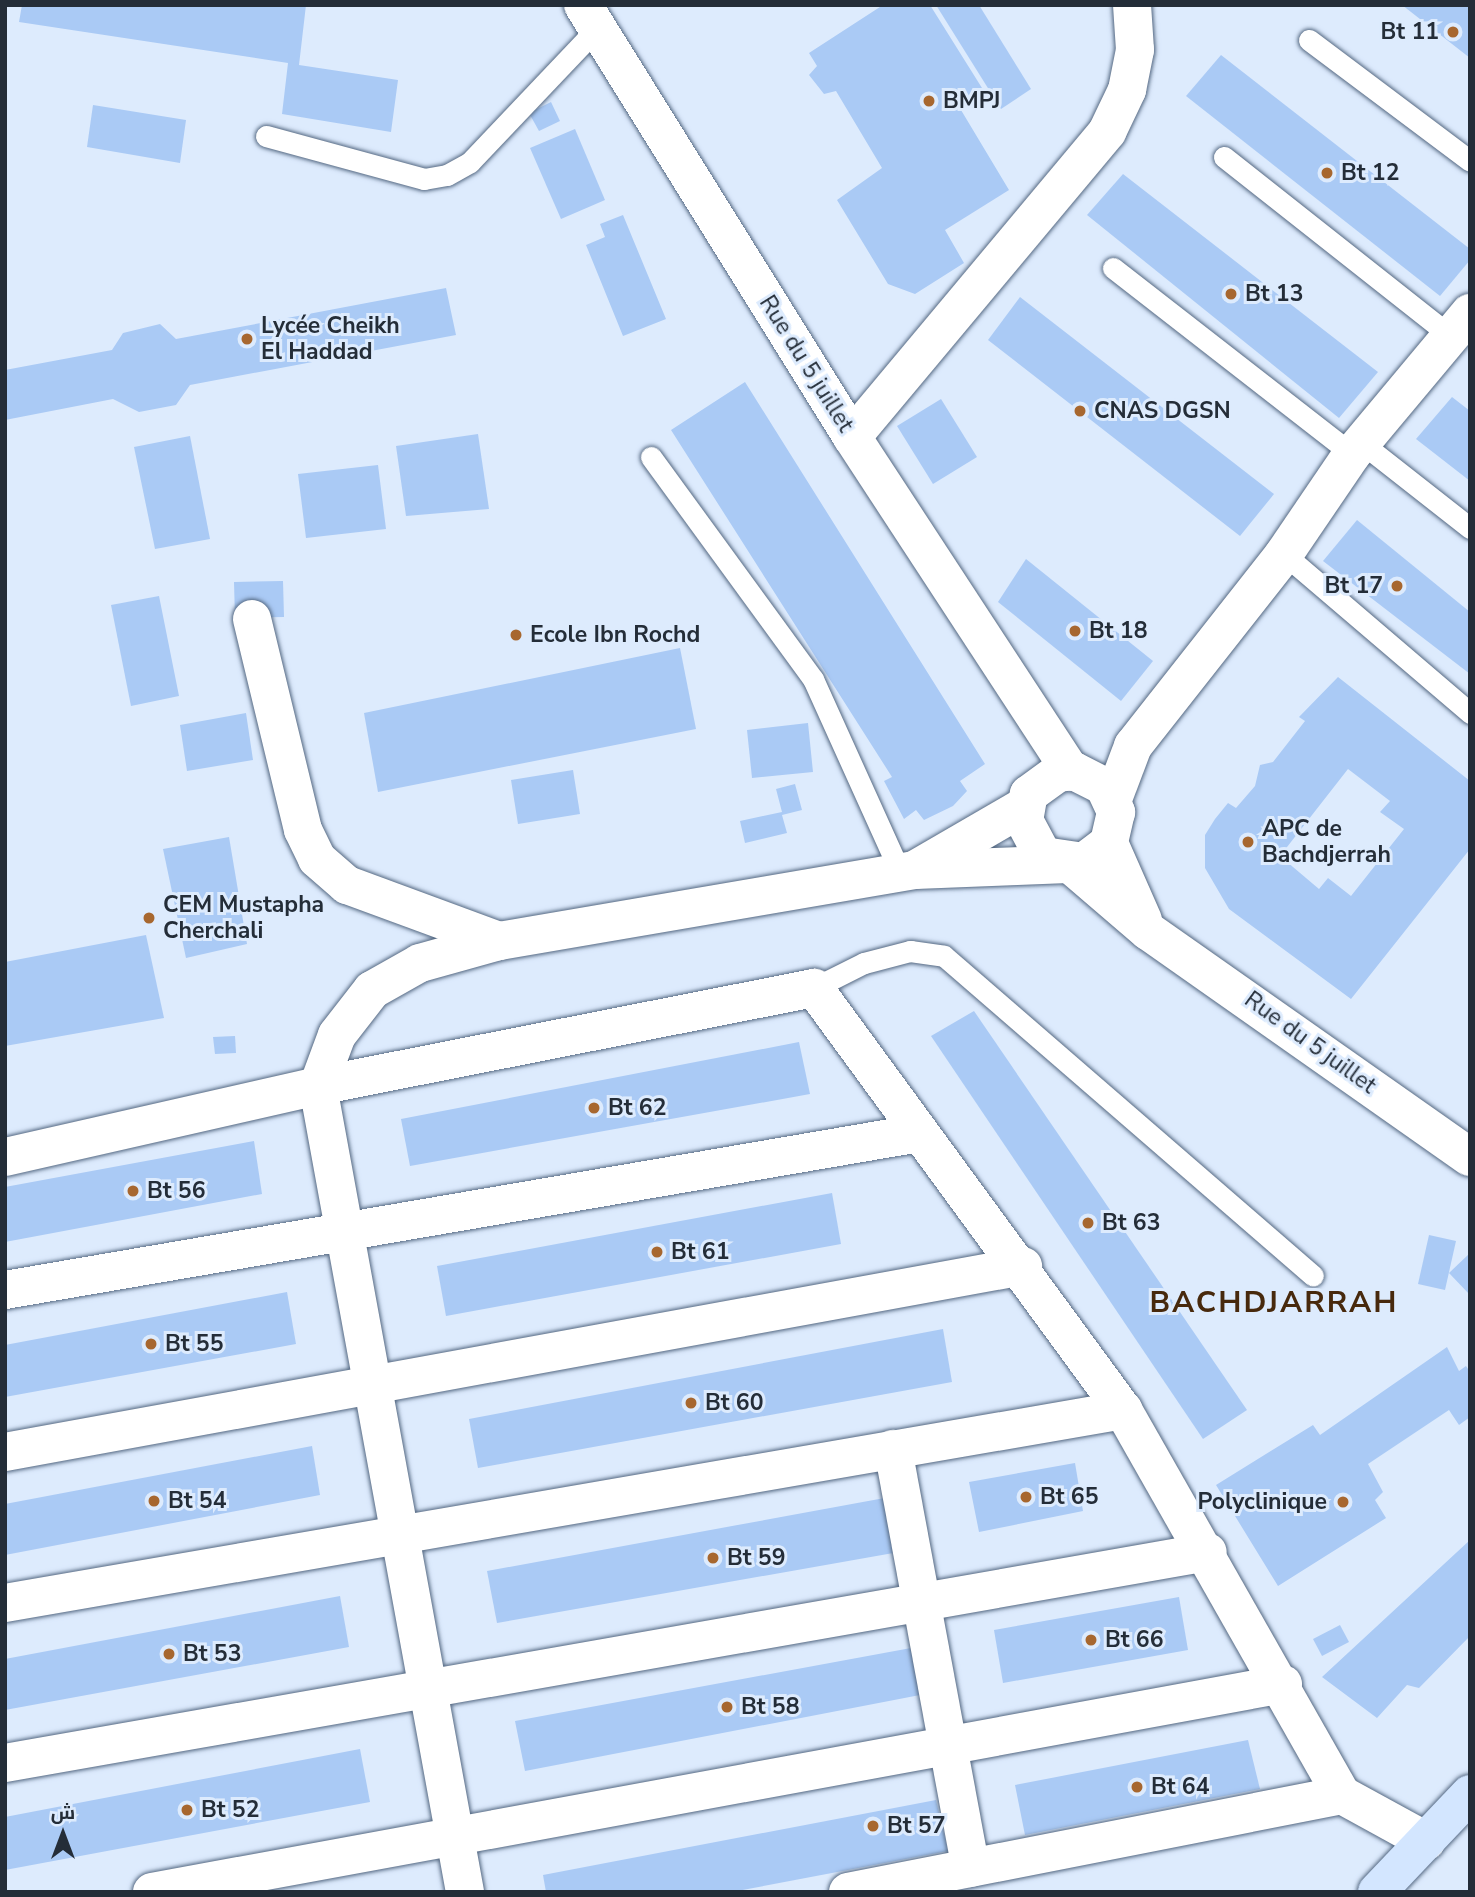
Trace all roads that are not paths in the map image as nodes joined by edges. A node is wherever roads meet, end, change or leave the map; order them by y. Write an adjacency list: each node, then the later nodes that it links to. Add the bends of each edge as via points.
1 (1132, 5): 9 (street, via 1130,77 1107,132)
2 (590, 17): 4 (lane, via 470,162 447,176 424,179); 9 (street, Rue du 5 juillet)
3 (1309, 40): 6 (lane)
4 (266, 136)
5 (1224, 157): 8 (lane)
6 (1470, 161)
7 (1113, 268): 10 (lane)
8 (1463, 322): 10 (street)
9 (852, 437): 17 (street, Rue du 5 juillet, via 1032,720)
10 (1358, 449): 12 (lane); 13 (street)
11 (651, 457): 21 (lane, via 813,679)
12 (1470, 528)
13 (1284, 554): 15 (lane); 16 (street)
14 (253, 619): 23 (street, via 303,830 317,859 347,885)
15 (1470, 713)
16 (1133, 746): 17 (street); 18 (street)
17 (1053, 782): 18 (street, via 1098,781); 20 (street, via 1026,829 1037,851); 21 (street)
18 (1113, 799): 19 (street, via 1116,828)
19 (1109, 844): 20 (street, via 1098,855); 22 (street)
20 (1069, 864): 21 (street); 22 (street, Rue du 5 juillet)
21 (908, 871): 23 (street)
22 (1148, 931): 28 (street, Rue du 5 juillet)
23 (499, 941): 25 (street, via 420,964 372,990 337,1035)
24 (814, 988): 25 (street); 26 (street); 31 (lane, via 864,964 911,951 944,956)
25 (318, 1086): 27 (street); 29 (street)
26 (920, 1133): 29 (street); 30 (street)
27 (5, 1157)
28 (1470, 1157)
29 (342, 1231): 32 (street); 33 (street)
30 (1023, 1266): 33 (street); 34 (street)
31 (1313, 1276)
32 (5, 1290)
33 (370, 1384): 36 (street); 37 (street)
34 (1123, 1410): 35 (street); 38 (street)
35 (893, 1449): 37 (street); 39 (street)
36 (5, 1452)
37 (397, 1533): 40 (street); 42 (street)
38 (1208, 1552): 39 (street); 41 (street)
39 (922, 1601): 42 (street); 43 (street)
40 (5, 1603)
41 (1283, 1684): 43 (street); 46 (street)
42 (428, 1688): 44 (street); 47 (street)
43 (947, 1746): 47 (street); 49 (street)
44 (5, 1763)
45 (1470, 1794): 48 (main road)
46 (1342, 1795): 48 (street); 49 (street)
47 (455, 1838): 50 (street); 51 (street)
48 (1426, 1841): 53 (main road)
49 (971, 1868): 52 (street)
50 (152, 1892)
51 (465, 1892)
52 (848, 1892)
53 (1377, 1892)

